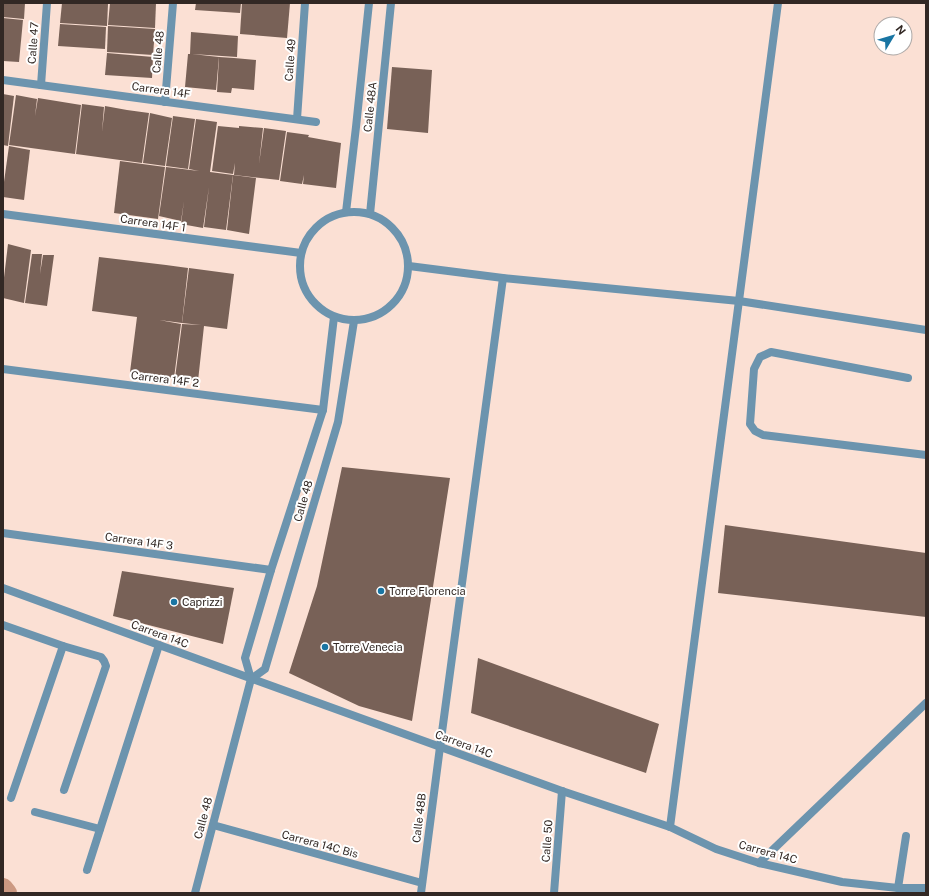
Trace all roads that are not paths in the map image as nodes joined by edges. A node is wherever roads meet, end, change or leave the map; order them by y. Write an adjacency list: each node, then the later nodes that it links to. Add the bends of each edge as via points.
1 (47, 3): 8 (street, Calle 47)
2 (173, 3): 9 (street, Calle 48)
3 (305, 3): 10 (street, Calle 49)
4 (370, 3): 12 (street, Calle 48A)
5 (391, 3): 14 (street, Calle 48A)
6 (778, 3): 18 (street)
7 (3, 80): 8 (street, Carrera 14F)
8 (41, 85): 9 (street, Carrera 14F)
9 (165, 102): 10 (street, Carrera 14F)
10 (297, 119): 11 (street, Carrera 14F)
11 (316, 122)
12 (346, 212): 14 (street); 15 (street, via 330,217 317,226 307,238)
13 (3, 214): 15 (street, Carrera 14F 1)
14 (370, 214): 16 (street, via 385,222 398,234 406,249)
15 (301, 253): 19 (street, via 299,269 302,284 310,298)
16 (409, 266): 17 (street); 20 (street, via 406,283 399,298 387,311 371,318)
17 (503, 278): 18 (street); 34 (street, Calle 48B)
18 (738, 301): 21 (street); 40 (street)
19 (334, 317): 20 (street); 24 (street, Calle 48)
20 (354, 321): 32 (street, Calle 48, via 338,422 265,669)
21 (926, 330)
22 (3, 369): 24 (street, Carrera 14F 2)
23 (908, 378): 25 (street, via 771,352 760,357 754,369 750,424 755,431 763,435)
24 (323, 410): 27 (street, Calle 48)
25 (926, 455)
26 (3, 533): 27 (street, Carrera 14F 3)
27 (271, 570): 32 (street, Calle 48, via 245,658)
28 (3, 588): 30 (street, Carrera 14C)
29 (3, 625): 31 (street)
30 (159, 645): 32 (street, Carrera 14C); 41 (street)
31 (63, 646): 35 (street, via 101,657 106,666); 37 (street)
32 (251, 679): 34 (street, Carrera 14C); 39 (street, Calle 48)
33 (926, 703): 43 (street)
34 (440, 747): 36 (street, Carrera 14C); 45 (street, Calle 48B)
35 (64, 790)
36 (562, 791): 40 (street, Carrera 14C); 50 (street, Calle 50)
37 (11, 798)
38 (35, 812): 41 (street)
39 (213, 826): 45 (street, Carrera 14C Bis); 48 (street, Calle 48)
40 (670, 827): 43 (street, Carrera 14C, via 716,849)
41 (100, 829): 44 (street)
42 (906, 836): 46 (street)
43 (759, 863): 46 (street, Carrera 14C, via 842,882)
44 (87, 870)
45 (422, 883): 49 (street, Calle 48B)
46 (898, 888): 47 (street, Carrera 14C)
47 (926, 888)
48 (195, 893)
49 (421, 893)
50 (554, 893)

